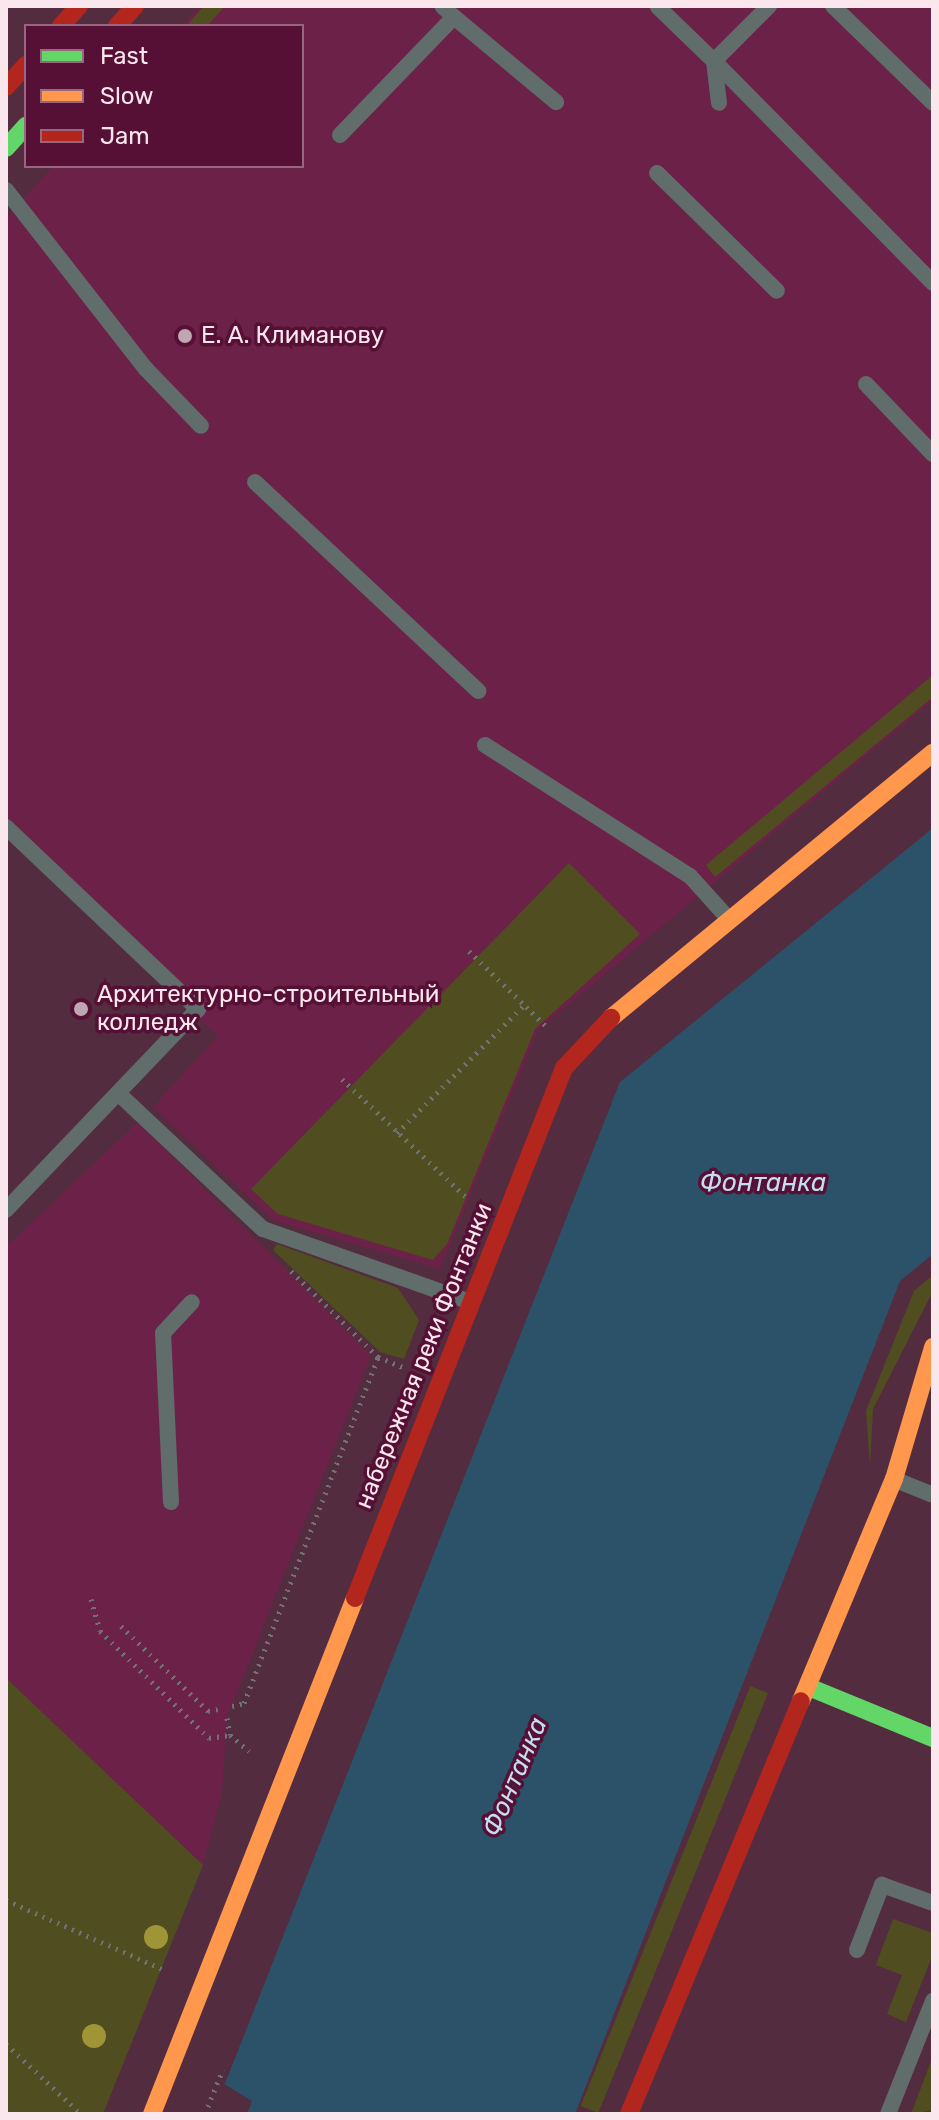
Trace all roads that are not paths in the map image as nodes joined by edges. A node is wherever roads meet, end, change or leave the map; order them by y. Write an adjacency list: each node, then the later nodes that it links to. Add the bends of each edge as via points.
1 (79, 6): 7 (street)
2 (135, 6): 8 (street)
3 (769, 6): 9 (lane)
4 (833, 6): 14 (lane)
5 (658, 7): 9 (lane)
6 (448, 11): 12 (lane); 16 (lane)
7 (63, 24)
8 (119, 24)
9 (714, 61): 13 (lane); 20 (lane)
10 (24, 67): 11 (street)
11 (6, 87)
12 (556, 102)
13 (719, 103)
14 (933, 103)
15 (24, 128): 17 (street)
16 (340, 135)
17 (6, 148)
18 (657, 173): 21 (lane)
19 (6, 190): 23 (lane, via 146,369)
20 (933, 283)
21 (777, 291)
22 (866, 384): 24 (lane)
23 (201, 426)
24 (933, 454)
25 (255, 482): 26 (lane)
26 (478, 691)
27 (485, 745): 30 (lane, via 690,876)
28 (933, 753): 30 (street, набережная реки Фонтанки)
29 (6, 827): 31 (lane, via 198,1009)
30 (728, 918): 34 (street, набережная реки Фонтанки, via 593,1033 564,1068)
31 (119, 1094): 32 (lane); 34 (lane, via 257,1235)
32 (6, 1210)
33 (192, 1302): 38 (lane, via 163,1333)
34 (471, 1303): 44 (street, набережная реки Фонтанки)
35 (933, 1347): 36 (street)
36 (894, 1479): 37 (lane); 39 (street)
37 (931, 1494)
38 (171, 1502)
39 (811, 1688): 40 (street); 45 (street, via 761,1785)
40 (933, 1738)
41 (933, 1903): 42 (lane, via 882,1885)
42 (857, 1950)
43 (933, 2001): 46 (lane)
44 (152, 2114)
45 (629, 2114)
46 (888, 2114)

